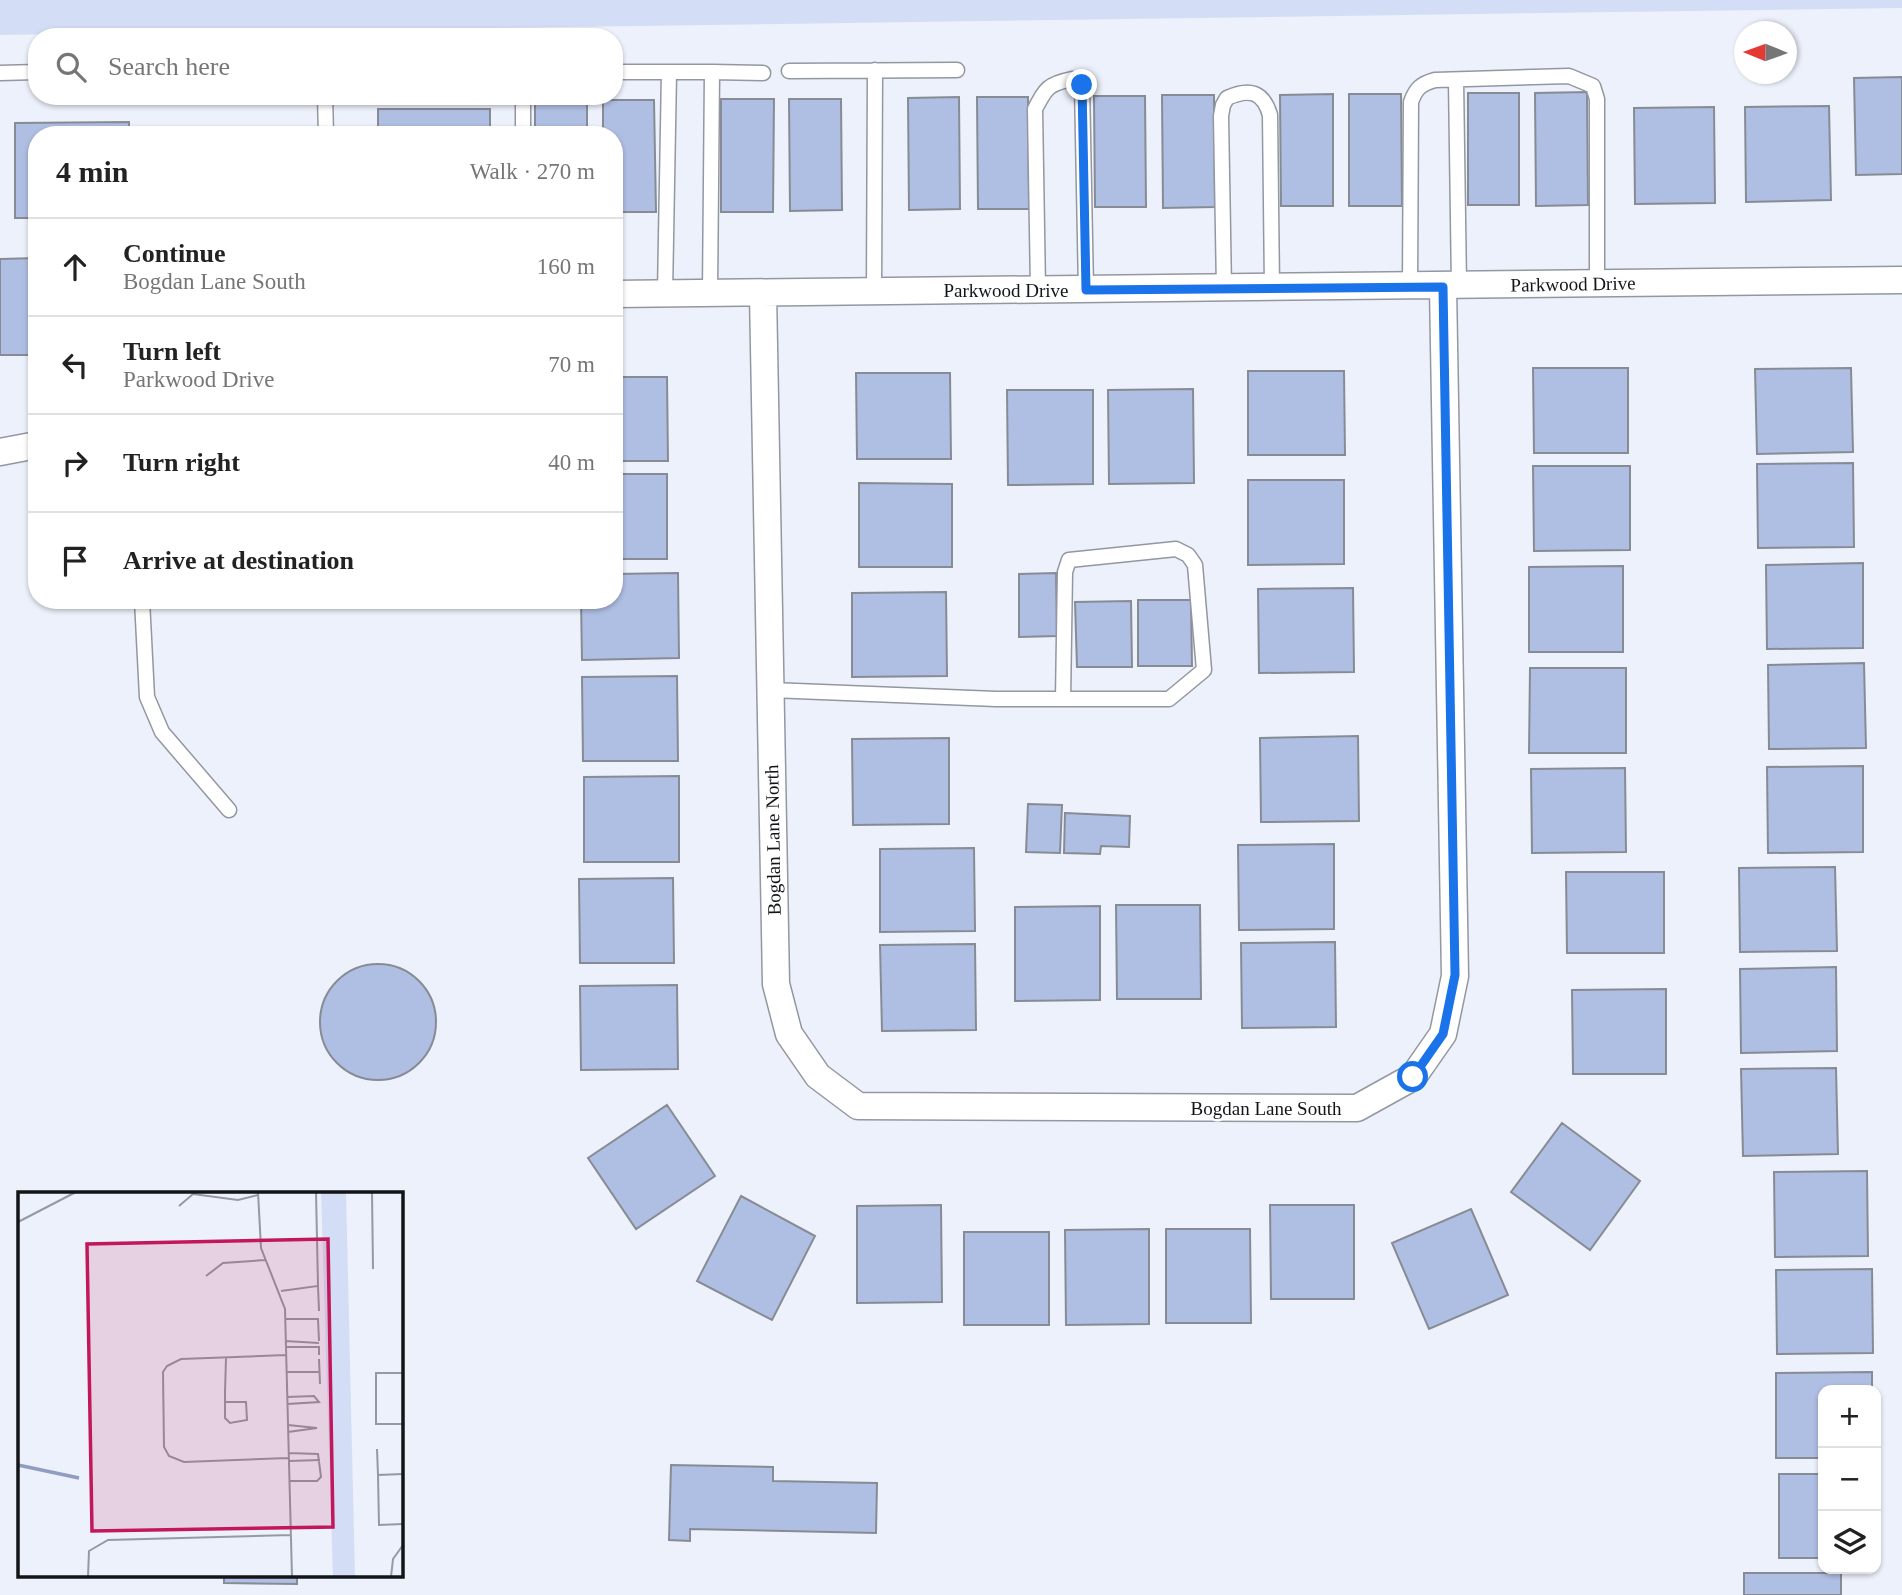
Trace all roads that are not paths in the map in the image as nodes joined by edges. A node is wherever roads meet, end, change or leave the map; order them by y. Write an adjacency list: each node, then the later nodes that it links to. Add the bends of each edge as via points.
1 (957, 70): 3 (lane)
2 (789, 71): 3 (lane)
3 (875, 71): 23 (lane)
4 (28, 72): 8 (lane)
5 (623, 72): 6 (lane)
6 (669, 72): 7 (lane); 24 (lane)
7 (712, 72): 9 (lane); 25 (lane)
8 (0, 73)
9 (763, 73)
10 (1456, 80): 16 (lane, via 1569,76 1593,86 1597,99); 17 (lane); 18 (lane, via 1424,83 1415,89 1411,102)
11 (325, 105): 13 (lane)
12 (523, 105): 14 (lane)
13 (327, 126)
14 (523, 126)
15 (1902, 280): 16 (street, Parkwood Drive)
16 (1597, 284): 17 (street, Parkwood Drive)
17 (1451, 286): 18 (street, Parkwood Drive); 34 (street, Bogdan Lane South, via 1455,975 1443,1034 1413,1077 1357,1108)
18 (1410, 287): 19 (street, Parkwood Drive)
19 (1272, 288): 20 (street, Parkwood Drive); 20 (lane, via 1270,115 1266,102 1246,92 1227,98 1223,105)
20 (1224, 289): 22 (street, Parkwood Drive)
21 (1038, 290): 22 (street, Parkwood Drive); 22 (lane, via 1035,109 1053,83 1072,79 1082,85); 23 (street, Parkwood Drive)
22 (1086, 290)
23 (874, 292): 26 (street, Parkwood Drive)
24 (666, 293): 25 (street, Parkwood Drive); 27 (street, Parkwood Drive)
25 (710, 293): 26 (street, Parkwood Drive)
26 (763, 293): 31 (street, Bogdan Lane North)
27 (623, 294)
28 (28, 447): 29 (street)
29 (0, 452)
30 (142, 609): 33 (lane, via 147,697 162,732)
31 (771, 690): 32 (lane); 34 (street, Bogdan Lane North, via 776,984 789,1034 818,1076 858,1106)
32 (1063, 699): 32 (lane, via 1169,699 1204,670 1195,565 1188,555 1176,549 1069,560)
33 (229, 810)
34 (1108, 1108)

